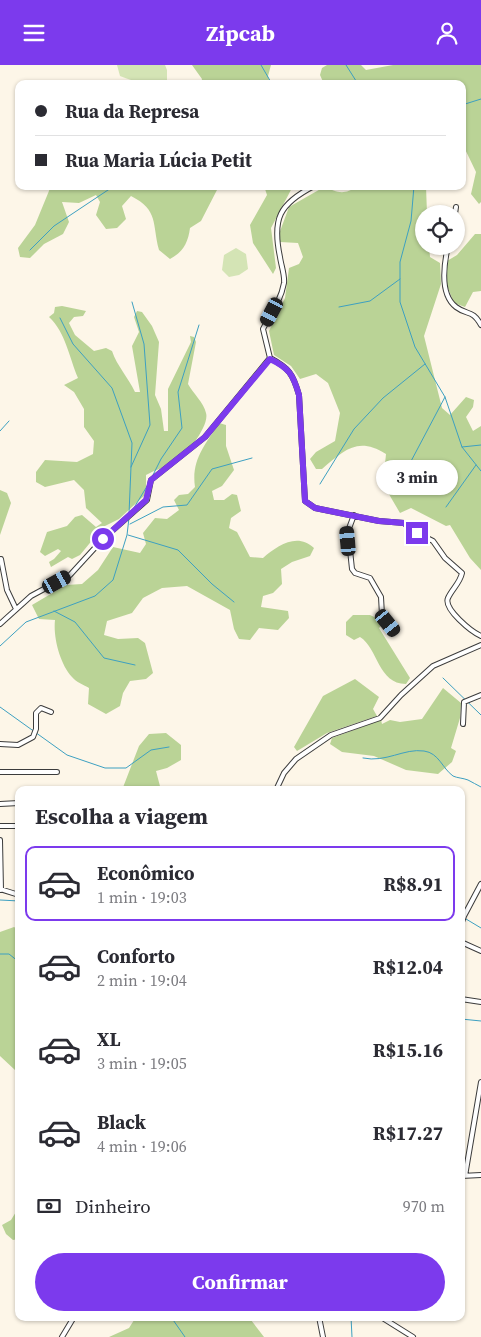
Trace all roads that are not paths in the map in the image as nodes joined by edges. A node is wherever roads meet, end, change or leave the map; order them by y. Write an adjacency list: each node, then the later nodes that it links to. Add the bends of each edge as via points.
1 (306, 190): 4 (street, via 287,205 275,233 284,281 281,296 263,329)
2 (447, 255): 3 (street, via 444,281 450,298 458,309 475,315)
3 (481, 325)
4 (270, 359): 5 (street, via 286,367 295,380 299,395 305,501 315,508); 7 (street, via 205,437 151,480 146,500 70,575 31,596)
5 (354, 515): 9 (street, via 348,531 352,569 370,578 381,597 382,615); 10 (street, via 404,523 433,541 445,558 462,573 448,599 449,607 467,627)
6 (1, 559): 7 (street, via 7,591)
7 (16, 609): 8 (street)
8 (0, 624)
9 (395, 631)
10 (481, 636)
11 (481, 645): 18 (street, via 434,666 380,718 331,735 284,773)
12 (481, 695): 14 (street, via 464,702)
13 (50, 712): 15 (street, via 45,708 38,710 35,715 36,734 18,745)
14 (463, 724)
15 (0, 744)
16 (0, 772): 17 (street)
17 (57, 772)
18 (278, 786)
19 (15, 803): 20 (street)
20 (0, 804)
21 (0, 825): 22 (street)
22 (15, 827)
23 (0, 840): 25 (street)
24 (481, 884): 27 (street)
25 (1, 890): 26 (street)
26 (15, 894)
27 (465, 917)
28 (465, 944): 29 (street)
29 (481, 951)
30 (465, 1000): 31 (street)
31 (481, 1002)
32 (481, 1082): 33 (street)
33 (465, 1166)
34 (481, 1175): 35 (street)
35 (465, 1176)
36 (72, 1321): 39 (street)
37 (320, 1321): 40 (street)
38 (388, 1321): 41 (street)
39 (62, 1337)
40 (323, 1337)
41 (413, 1337)

